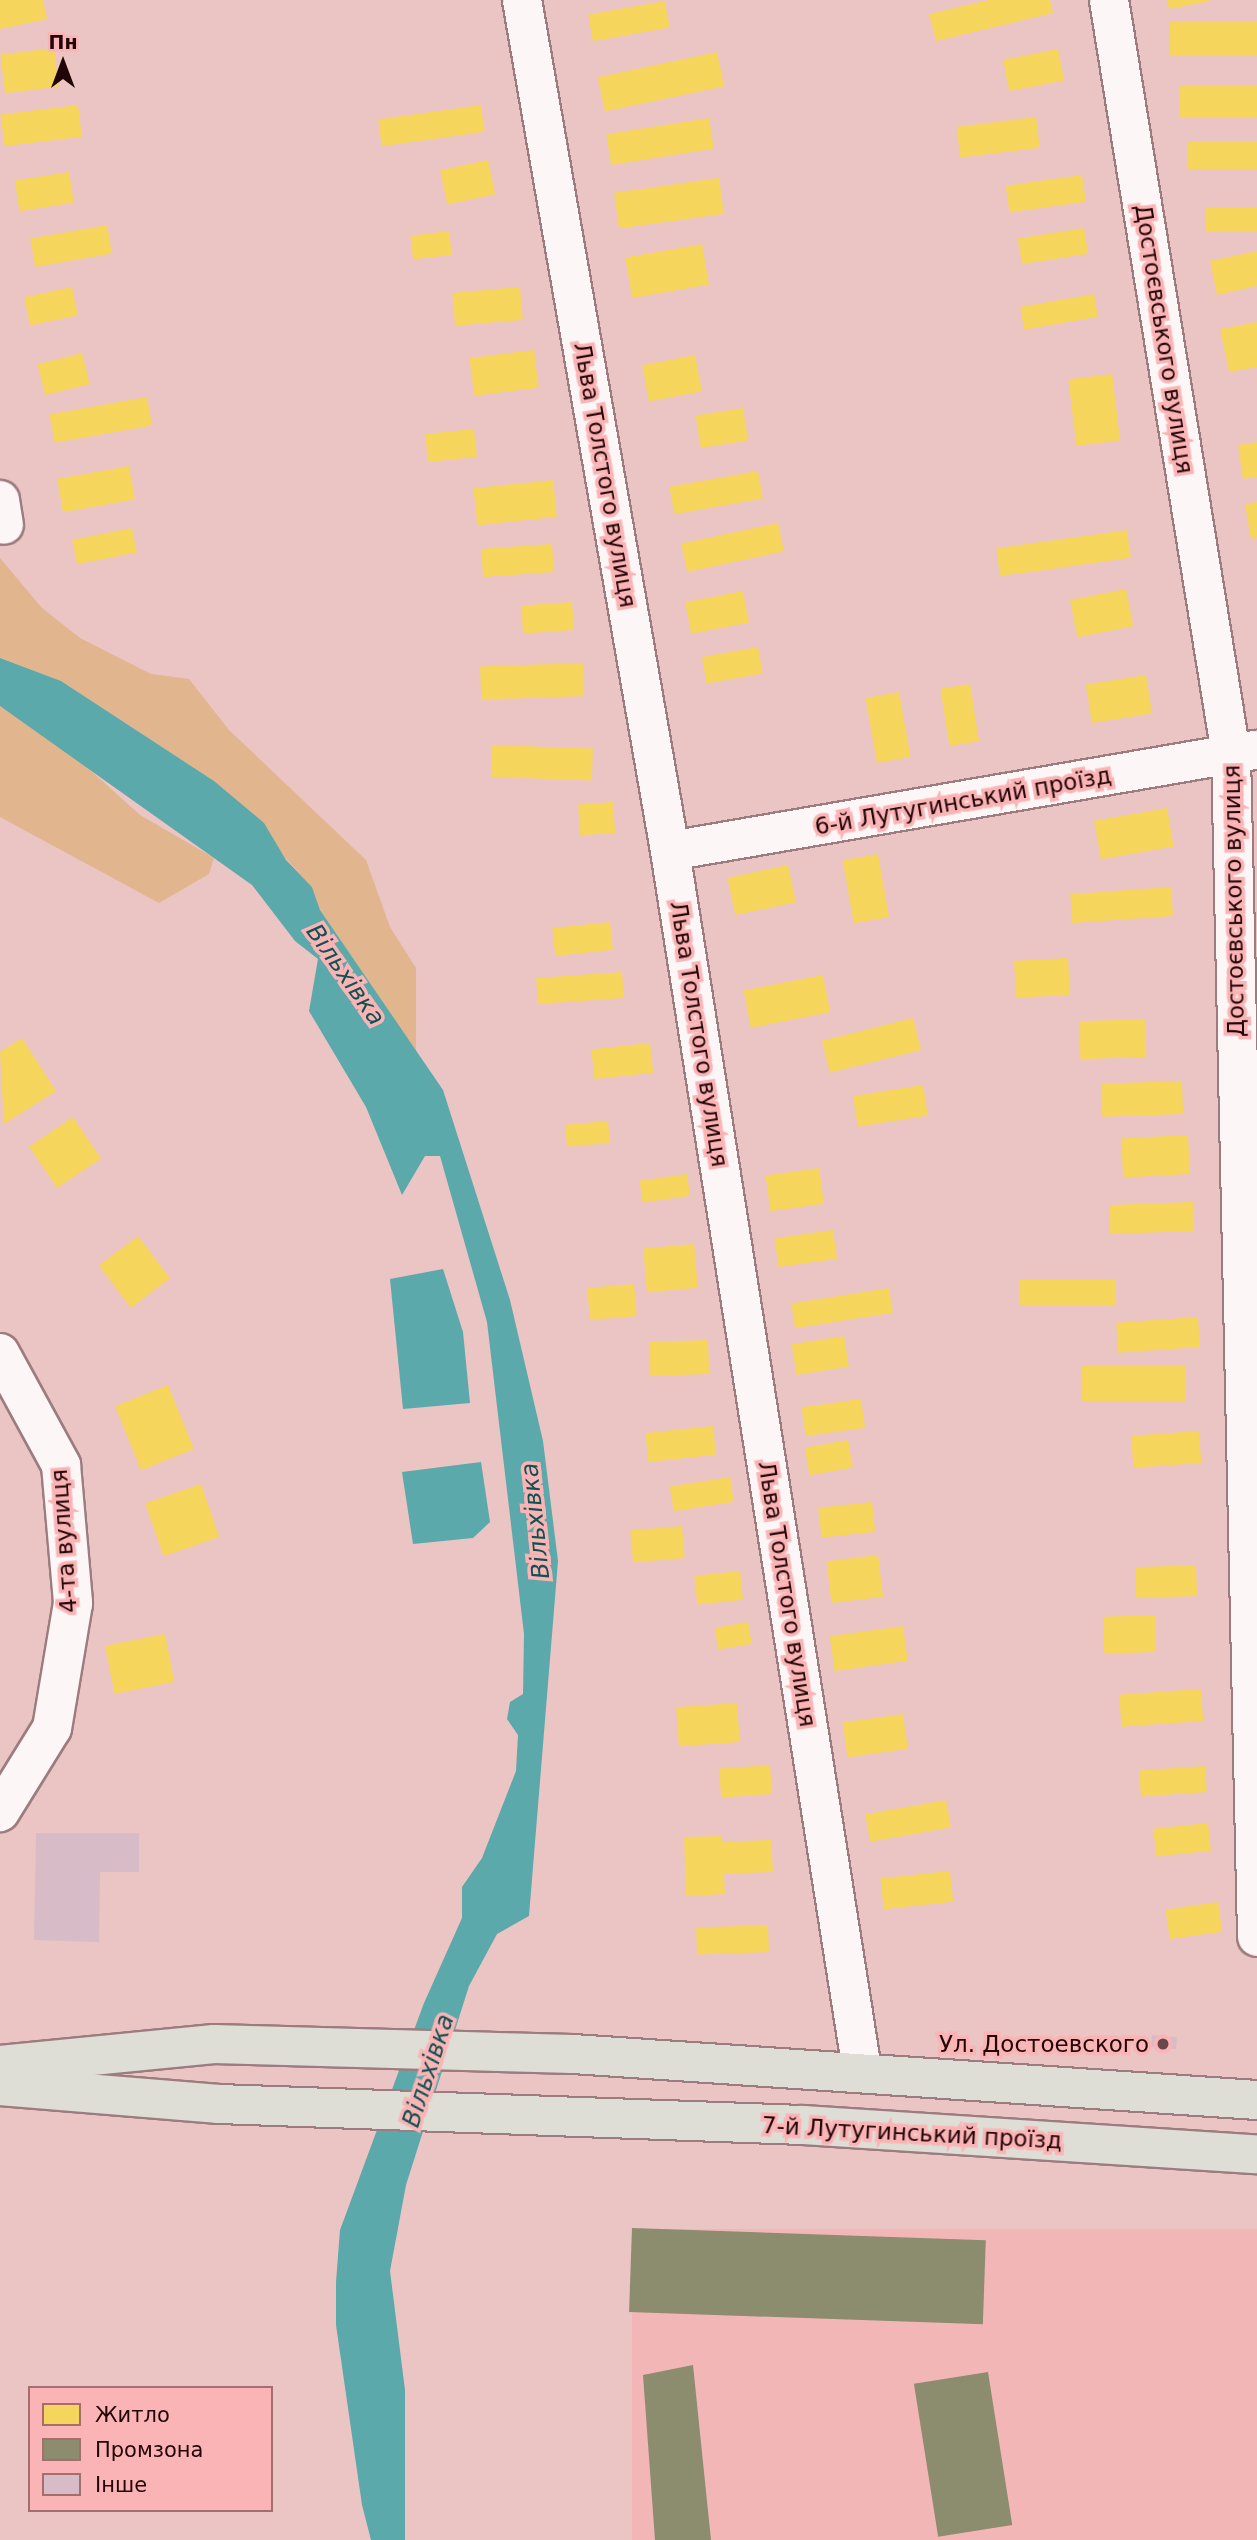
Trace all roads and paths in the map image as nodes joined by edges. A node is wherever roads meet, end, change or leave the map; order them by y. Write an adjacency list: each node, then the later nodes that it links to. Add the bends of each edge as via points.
1 (522, 0): 4 (street, Льва Толстого вулиця)
2 (1110, 0): 3 (street, Достоєвського вулиця)
3 (1244, 752): 4 (street, 6-й Лутугинський проїзд); 7 (street, Достоєвського вулиця)
4 (670, 851): 9 (street, Льва Толстого вулиця)
5 (0, 1353): 6 (street, 4-та вулиця, via 61,1465 73,1603 52,1728)
6 (0, 1812)
7 (1257, 1937)
8 (0, 2065): 9 (main road, via 215,2044 573,2053)
9 (863, 2070): 11 (main road)
10 (0, 2085): 12 (main road, 7-й Лутугинський проїзд, via 219,2104 567,2117)
11 (1257, 2100)
12 (1257, 2154)

